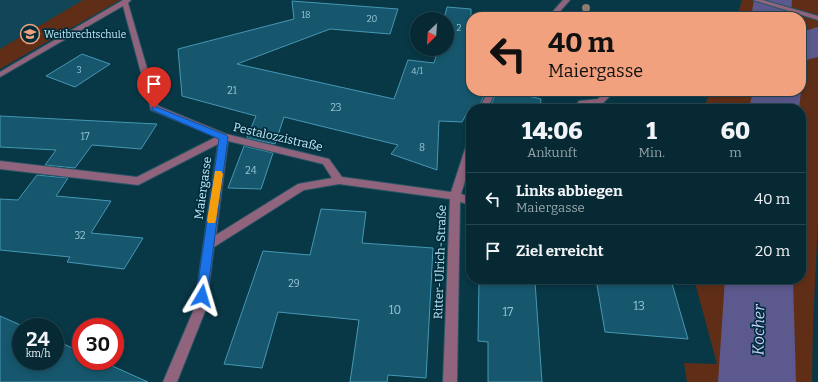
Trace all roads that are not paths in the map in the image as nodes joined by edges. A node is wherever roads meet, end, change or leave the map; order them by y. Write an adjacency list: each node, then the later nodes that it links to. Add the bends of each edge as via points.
1 (567, 0): 4 (street)
2 (756, 0): 5 (street)
3 (127, 1): 6 (street); 9 (street, via 154,108)
4 (555, 12)
5 (797, 12)
6 (0, 75)
7 (606, 96): 8 (street, via 600,101)
8 (581, 104)
9 (224, 137): 11 (street, Pestalozzistraße, via 138,181); 12 (street, Pestalozzistraße, via 326,161); 15 (street, Maiergasse)
10 (466, 162): 13 (street, Ritter-Ulrich-Straße)
11 (0, 165)
12 (339, 180): 13 (street); 15 (street, via 302,187)
13 (455, 196): 14 (street); 17 (street, Ritter-Ulrich-Straße)
14 (466, 199)
15 (208, 244): 16 (street, Maiergasse, via 200,308)
16 (170, 382)
17 (450, 382)

